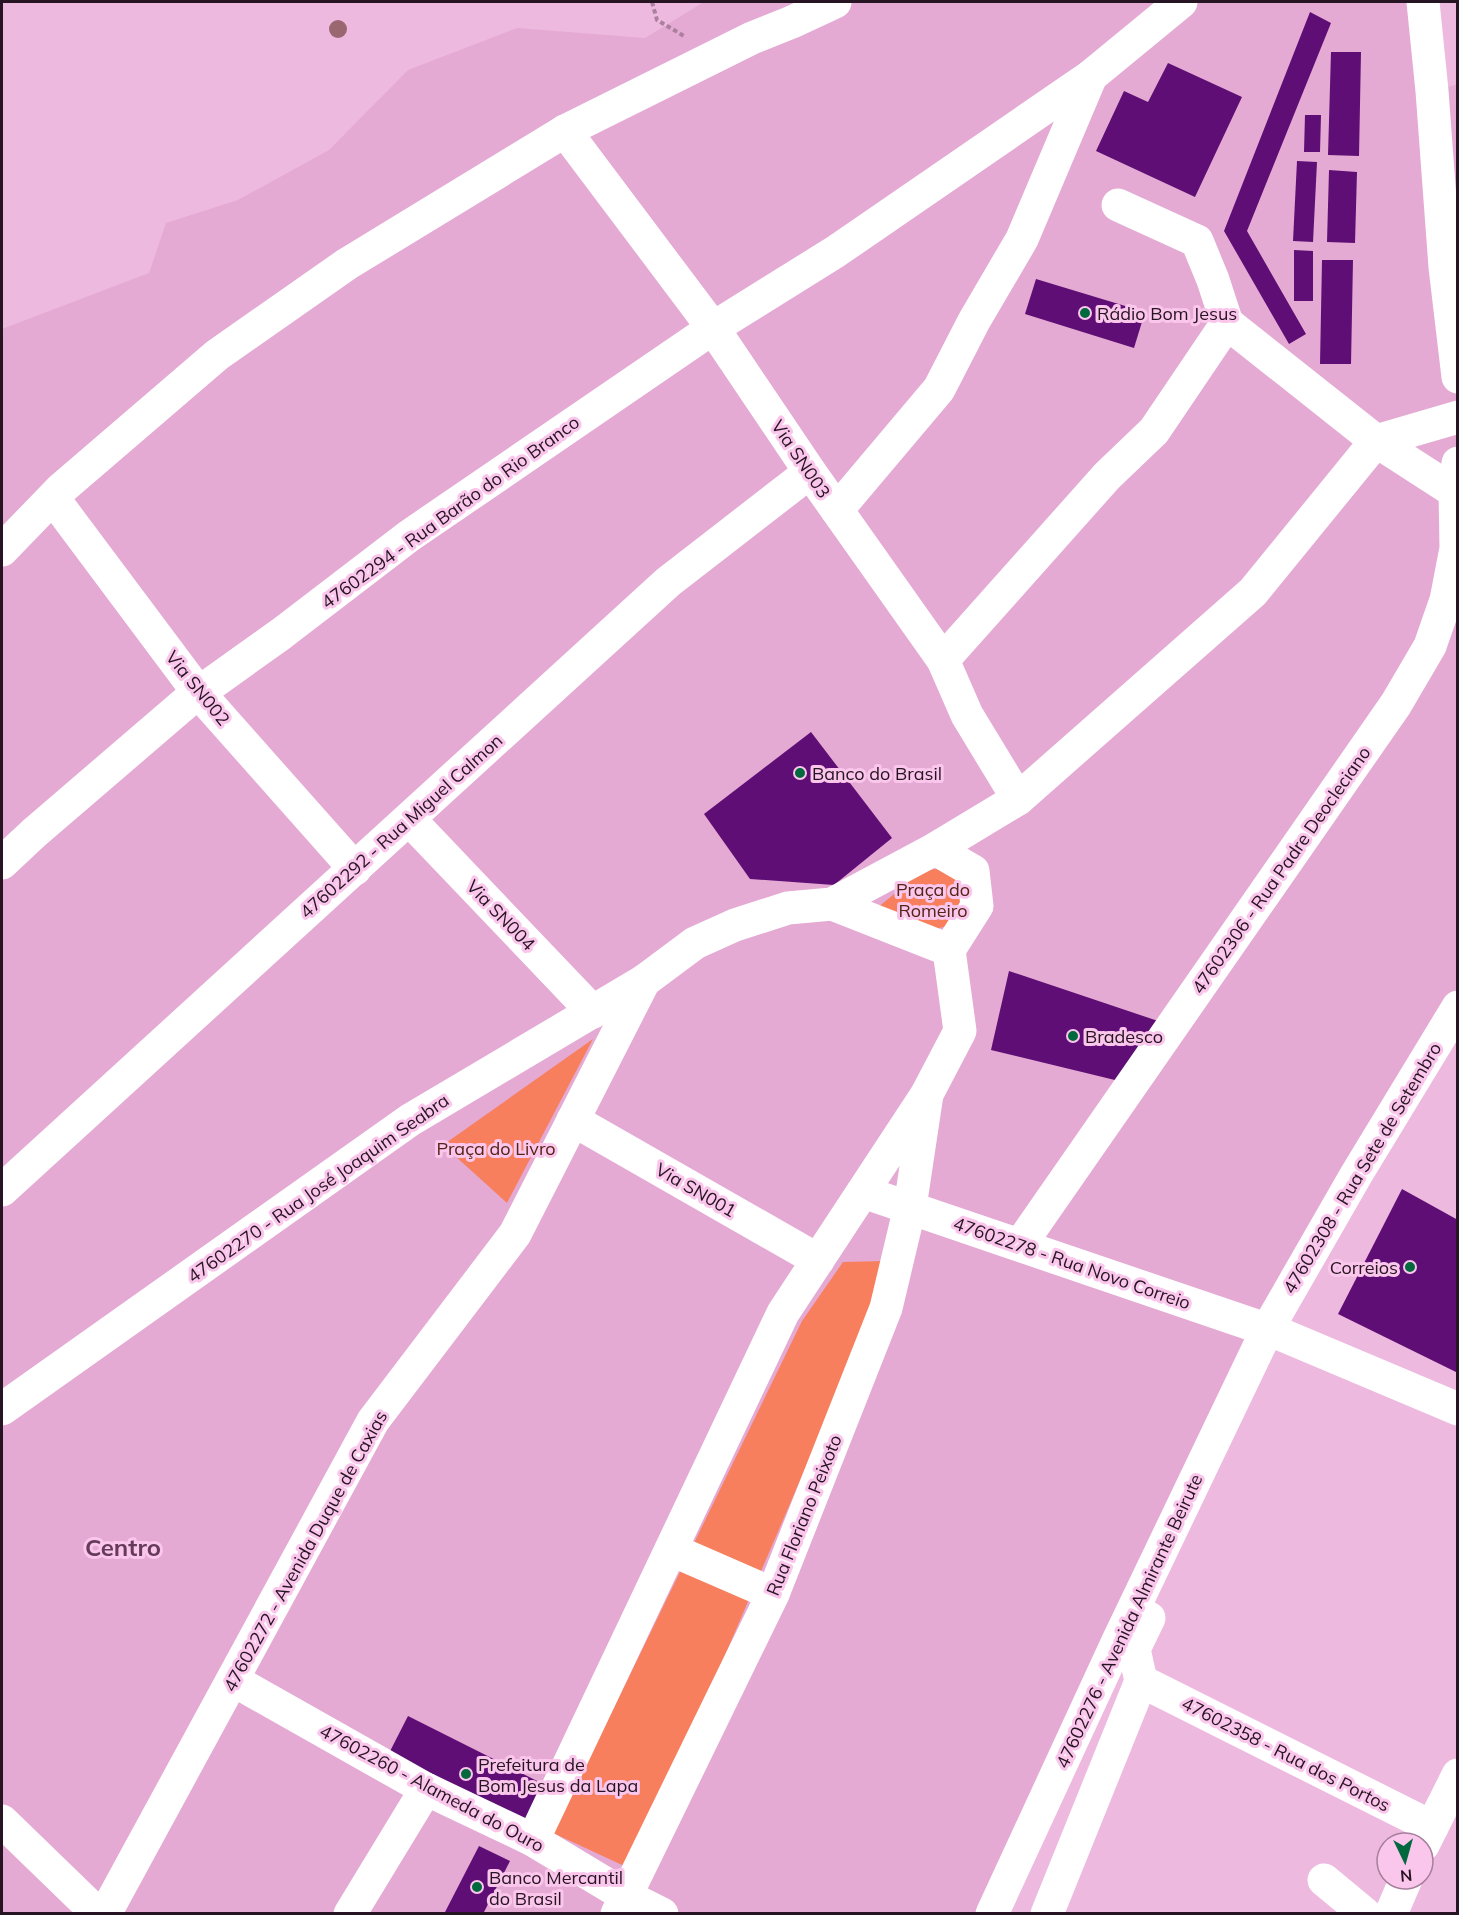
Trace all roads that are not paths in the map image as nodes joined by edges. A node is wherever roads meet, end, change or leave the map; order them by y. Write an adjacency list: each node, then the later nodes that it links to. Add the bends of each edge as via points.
1 (835, 2): 6 (street, via 752,38)
2 (1180, 2): 4 (street, 47602294 - Rua Barão do Rio Branco)
3 (1423, 2): 5 (street)
4 (1092, 76): 9 (street, 47602294 - Rua Barão do Rio Branco, via 835,252); 16 (street, via 1022,238 939,389)
5 (1445, 88): 10 (street, via 1445,267)
6 (565, 131): 9 (street, Via SN003); 15 (street, via 347,264 227,348)
7 (1118, 205): 8 (street, via 1197,241)
8 (1227, 323): 12 (street); 18 (street, via 1154,431 1107,476)
9 (713, 328): 13 (street, Via SN003); 19 (street, 47602294 - Rua Barão do Rio Branco, via 409,537)
10 (1458, 377)
11 (1458, 417): 12 (street)
12 (1376, 441): 14 (street); 20 (street, via 1253,592)
13 (810, 472): 16 (street, Via SN003); 21 (street, 47602292 - Rua Miguel Calmon, via 668,582)
14 (1456, 477): 36 (street, 47602306 - Rua Padre Deocleciano, via 1456,548 1446,600 1425,655 1296,850)
15 (53, 498): 17 (street); 19 (street, Via SN002)
16 (837, 510): 18 (street, Via SN003)
17 (2, 550)
18 (943, 660): 20 (street, Via SN003, via 967,716)
19 (194, 695): 23 (street, 47602294 - Rua Barão do Rio Branco); 24 (street, Via SN002)
20 (1017, 799): 22 (street)
21 (409, 819): 24 (street, 47602292 - Rua Miguel Calmon); 29 (street, Via SN004)
22 (935, 849): 25 (street); 26 (street, via 973,871 977,906)
23 (2, 863)
24 (355, 869): 33 (street, 47602292 - Rua Miguel Calmon)
25 (832, 904): 26 (street); 27 (street, 47602270 - Rua José Joaquim Seabra, via 788,908 735,925 695,943)
26 (949, 950): 31 (street, Rua Floriano Peixoto, via 960,1031)
27 (644, 981): 29 (street, 47602270 - Rua José Joaquim Seabra); 32 (street, 47602272 - Avenida Duque de Caxias)
28 (1458, 1007): 38 (street, 47602308 - Rua Sete de Setembro, via 1356,1175)
29 (593, 1012): 40 (street, 47602270 - Rua José Joaquim Seabra, via 410,1120)
30 (1458, 1036): 38 (street)
31 (927, 1095): 34 (street, Rua Floriano Peixoto); 35 (street, Rua Floriano Peixoto)
32 (573, 1120): 37 (street, Via SN001); 44 (street, 47602272 - Avenida Duque de Caxias, via 515,1234 374,1421)
33 (2, 1190)
34 (863, 1192): 35 (street, 47602278 - Rua Novo Correio); 37 (street, Rua Floriano Peixoto)
35 (910, 1207): 36 (street, 47602278 - Rua Novo Correio); 42 (street, Rua Floriano Peixoto, via 886,1308)
36 (1020, 1245): 38 (street, 47602278 - Rua Novo Correio)
37 (819, 1260): 41 (street, Rua Floriano Peixoto, via 783,1313)
38 (1273, 1332): 39 (street, 47602278 - Rua Novo Correio); 43 (street, 47602276 - Avenida Almirante Beirute)
39 (1458, 1409)
40 (2, 1410)
41 (672, 1550): 42 (street); 51 (street, Rua Floriano Peixoto)
42 (773, 1594): 54 (street, Rua Floriano Peixoto)
43 (1126, 1645): 45 (street); 59 (street, 47602276 - Avenida Almirante Beirute)
44 (233, 1680): 46 (street, 47602260 - Alameda do Ouro); 56 (street, 47602272 - Avenida Duque de Caxias)
45 (1141, 1681): 49 (street, 47602358 - Rua dos Portos); 60 (street)
46 (426, 1789): 51 (street, 47602260 - Alameda do Ouro); 57 (street)
47 (1454, 1790): 50 (street)
48 (2, 1821): 55 (street)
49 (1418, 1831)
50 (1430, 1831)
51 (533, 1840): 54 (street, 47602260 - Alameda do Ouro, via 607,1883)
52 (1324, 1880): 61 (street)
53 (1401, 1891): 62 (street)
54 (621, 1905): 58 (street, 47602260 - Alameda do Ouro)
55 (98, 1914)
56 (105, 1914)
57 (350, 1914)
58 (662, 1914)
59 (992, 1914)
60 (1047, 1914)
61 (1365, 1914)
62 (1391, 1914)

